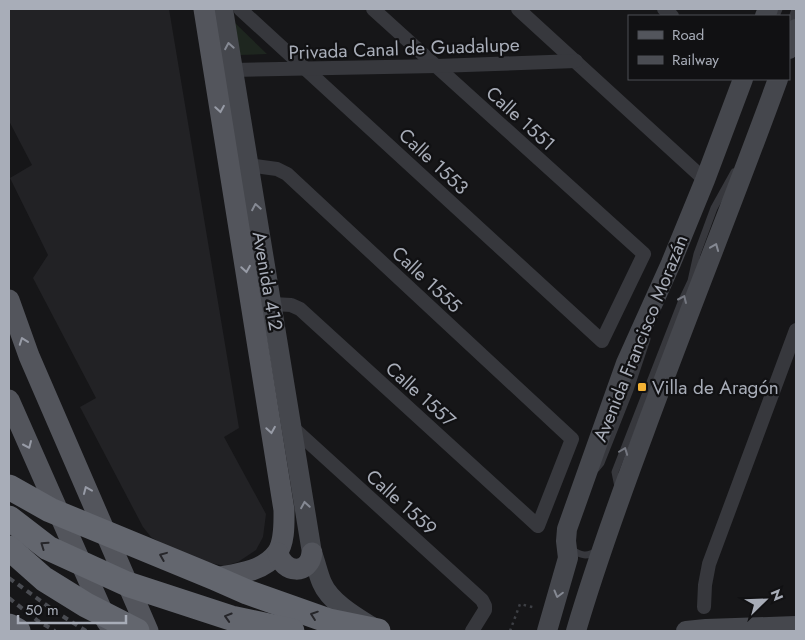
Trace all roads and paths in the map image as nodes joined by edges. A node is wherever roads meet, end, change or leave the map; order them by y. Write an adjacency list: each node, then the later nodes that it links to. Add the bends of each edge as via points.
1 (204, 9): 37 (main road, one-way to 37, via 284,510 284,533)
2 (223, 9): 13 (street, Avenida 412, one-way to 2)
3 (240, 9): 12 (street, Calle 1553)
4 (373, 9): 11 (street, Calle 1551)
5 (518, 9): 10 (street)
6 (795, 9): 7 (lane)
7 (790, 24)
8 (796, 28): 9 (street)
9 (790, 46)
10 (576, 61): 11 (street, Privada Canal de Guadalupe); 19 (street)
11 (437, 66): 12 (street, Privada Canal de Guadalupe); 26 (street, Calle 1551, via 644,254)
12 (306, 69): 13 (street, Privada Canal de Guadalupe); 26 (street, Calle 1553)
13 (233, 70): 18 (street, Avenida 412)
14 (741, 80): 19 (street, Avenida Francisco Morazán)
15 (770, 80): 31 (lane, one-way to 15, via 615,472 691,282 709,221 743,154)
16 (778, 80): 31 (street, Avenida Francisco Morazán, one-way to 16)
17 (724, 153): 19 (lane)
18 (248, 165): 22 (street, Avenida 412, one-way to 18); 33 (street, Calle 1555, via 277,169 287,174 572,439)
19 (705, 180): 20 (street, Avenida Francisco Morazán)
20 (670, 263): 23 (lane); 29 (street, Avenida Francisco Morazán, via 626,363)
21 (9, 300): 50 (main road, one-way to 21, via 29,356)
22 (273, 304): 28 (street, Avenida 412); 33 (street, Calle 1557, via 300,309)
23 (651, 326)
24 (796, 330): 42 (street, via 709,564)
25 (648, 336): 29 (lane, via 601,464)
26 (602, 342)
27 (9, 400): 48 (main road, one-way to 48)
28 (292, 427): 38 (street, Avenida 412, one-way to 28); 53 (street, Calle 1559, via 482,600 484,613)
29 (586, 474): 34 (street, Avenida Francisco Morazán)
30 (9, 487): 41 (highway, one-way to 30, via 50,510)
31 (620, 498): 35 (street, Avenida Francisco Morazán)
32 (9, 518): 51 (highway, one-way to 32, via 231,618 127,584 48,548)
33 (538, 526)
34 (567, 529): 35 (lane, via 572,549 581,555 590,555); 39 (street, Avenida Francisco Morazán)
35 (603, 545): 40 (street, Avenida Francisco Morazán)
36 (9, 548): 49 (highway, via 44,578 86,605)
37 (278, 553): 38 (main road, via 283,564 294,569 308,564); 41 (main road, via 250,572)
38 (312, 553): 52 (street, Avenida 412, via 327,592 346,610)
39 (568, 558): 40 (street); 54 (street, Avenida Francisco Morazán, one-way to 54)
40 (593, 571): 55 (street, Avenida Francisco Morazán)
41 (215, 578): 52 (highway, one-way to 41, via 329,621)
42 (704, 607)
43 (538, 609): 46 (path, via 520,604)
44 (9, 626): 47 (highway)
45 (796, 626): 56 (street)
46 (510, 630)
47 (18, 631)
48 (111, 631)
49 (138, 631)
50 (148, 631)
51 (292, 631)
52 (378, 631)
53 (472, 631)
54 (548, 631)
55 (576, 631)
56 (686, 631)

